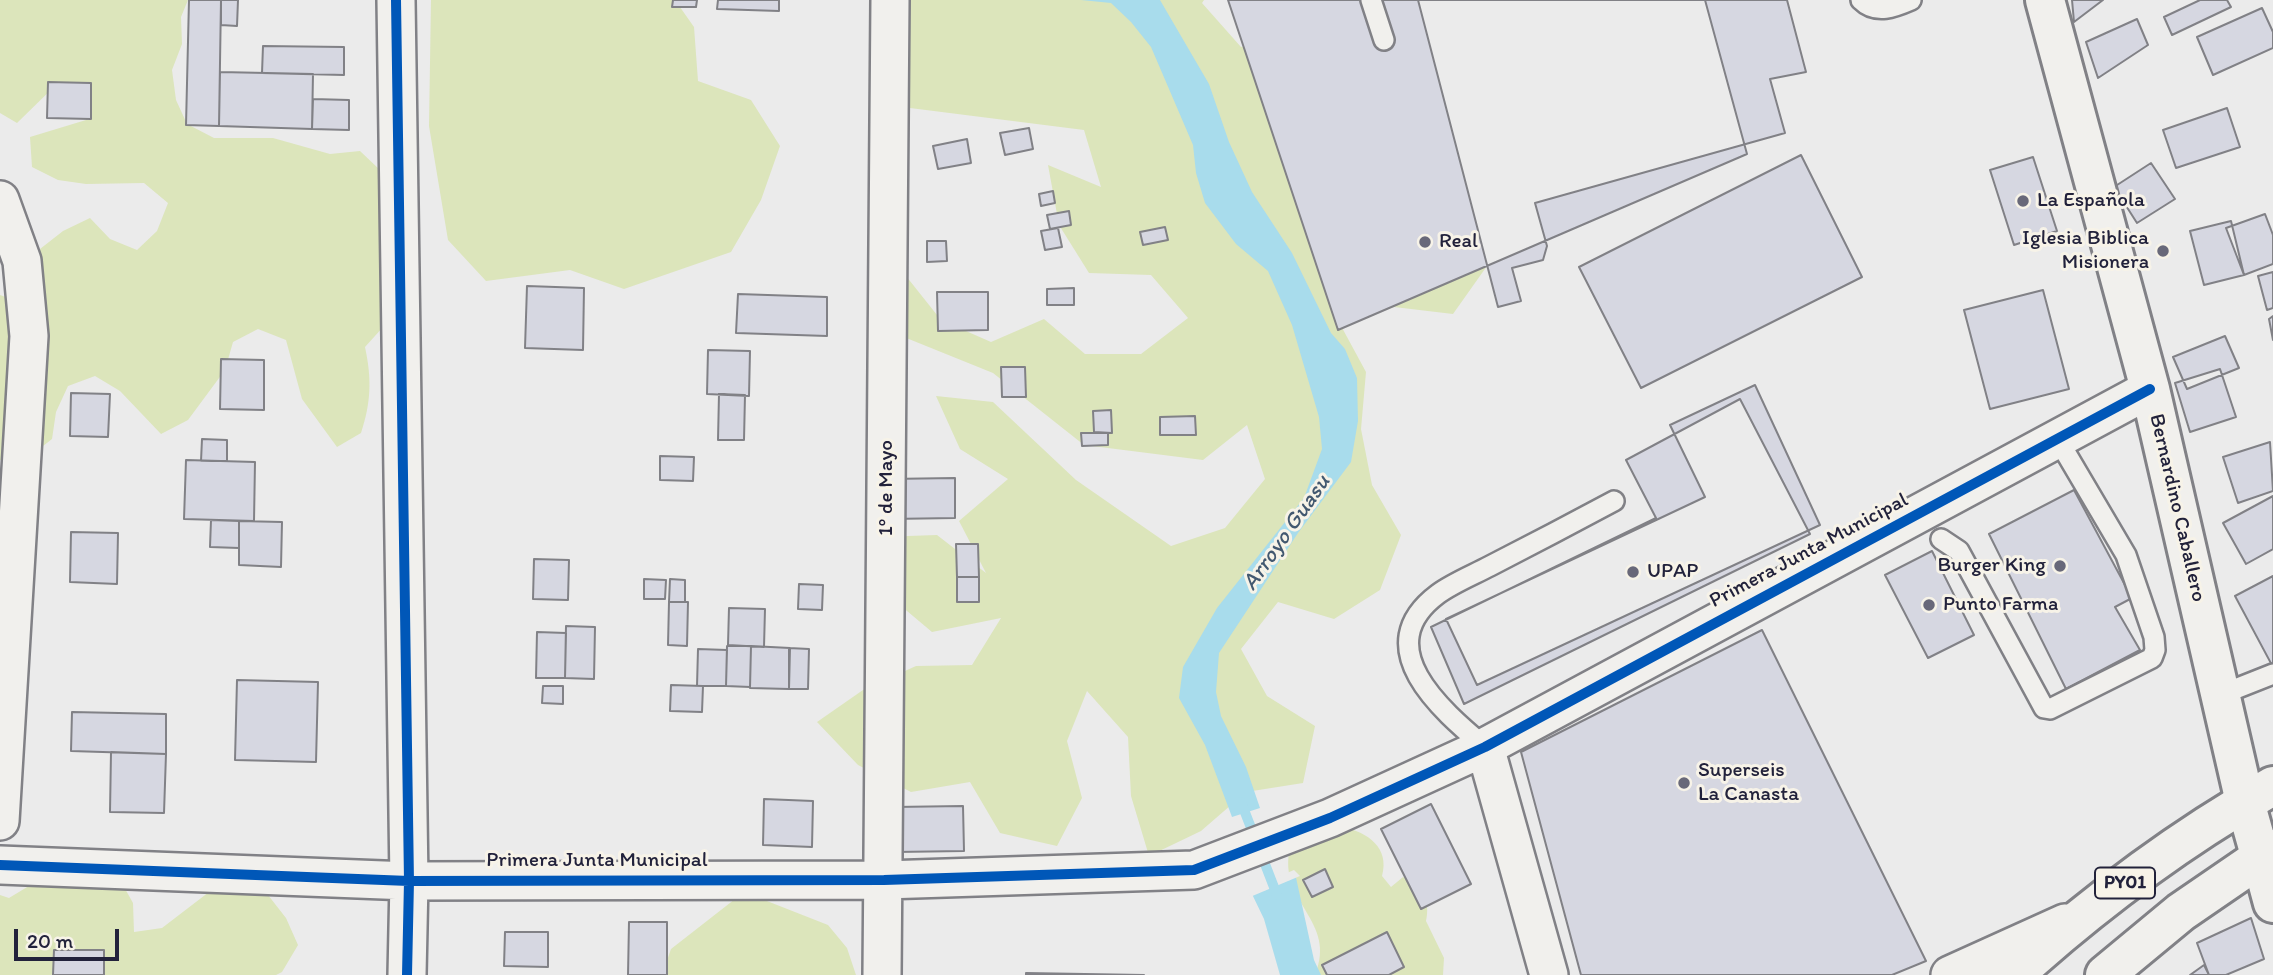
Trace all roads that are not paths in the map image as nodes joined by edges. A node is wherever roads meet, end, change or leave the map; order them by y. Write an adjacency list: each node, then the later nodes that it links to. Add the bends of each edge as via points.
1 (396, 0): 21 (street)
2 (890, 0): 20 (street, 1º de Mayo)
3 (1371, 0): 7 (lane)
4 (1861, 0): 5 (lane, via 1886,10)
5 (1911, 0)
6 (2045, 0): 9 (main road, Bernardino Caballero)
7 (1384, 40)
8 (0, 200): 17 (street, via 22,261 29,336)
9 (2150, 389): 10 (street, Primera Junta Municipal); 14 (main road, Bernardino Caballero)
10 (2057, 438): 12 (lane, via 2126,555 2154,637 2152,658 2044,708 1959,551); 15 (street, Primera Junta Municipal)
11 (1614, 501): 15 (lane, via 1438,594 1410,625 1413,667 1426,690 1445,714)
12 (1941, 539)
13 (2273, 674): 14 (lane)
14 (2220, 695): 16 (main road, Bernardino Caballero)
15 (1485, 747): 20 (street, Primera Junta Municipal, via 1330,818 1194,870); 27 (street)
16 (2259, 794): 18 (main road, Bernardino Caballero); 23 (main road, PY01, via 2172,848)
17 (0, 821)
18 (2267, 852): 22 (main road, Bernardino Caballero); 29 (main road, PY01, via 2181,912)
19 (0, 865): 21 (street, Primera Junta Municipal)
20 (884, 880): 21 (street, Primera Junta Municipal); 26 (street, 1º de Mayo)
21 (409, 881): 25 (street)
22 (2273, 904)
23 (2082, 915): 24 (street); 28 (main road, PY01)
24 (1961, 971)
25 (407, 975)
26 (882, 975)
27 (1549, 975)
28 (2014, 975)
29 (2105, 975)

